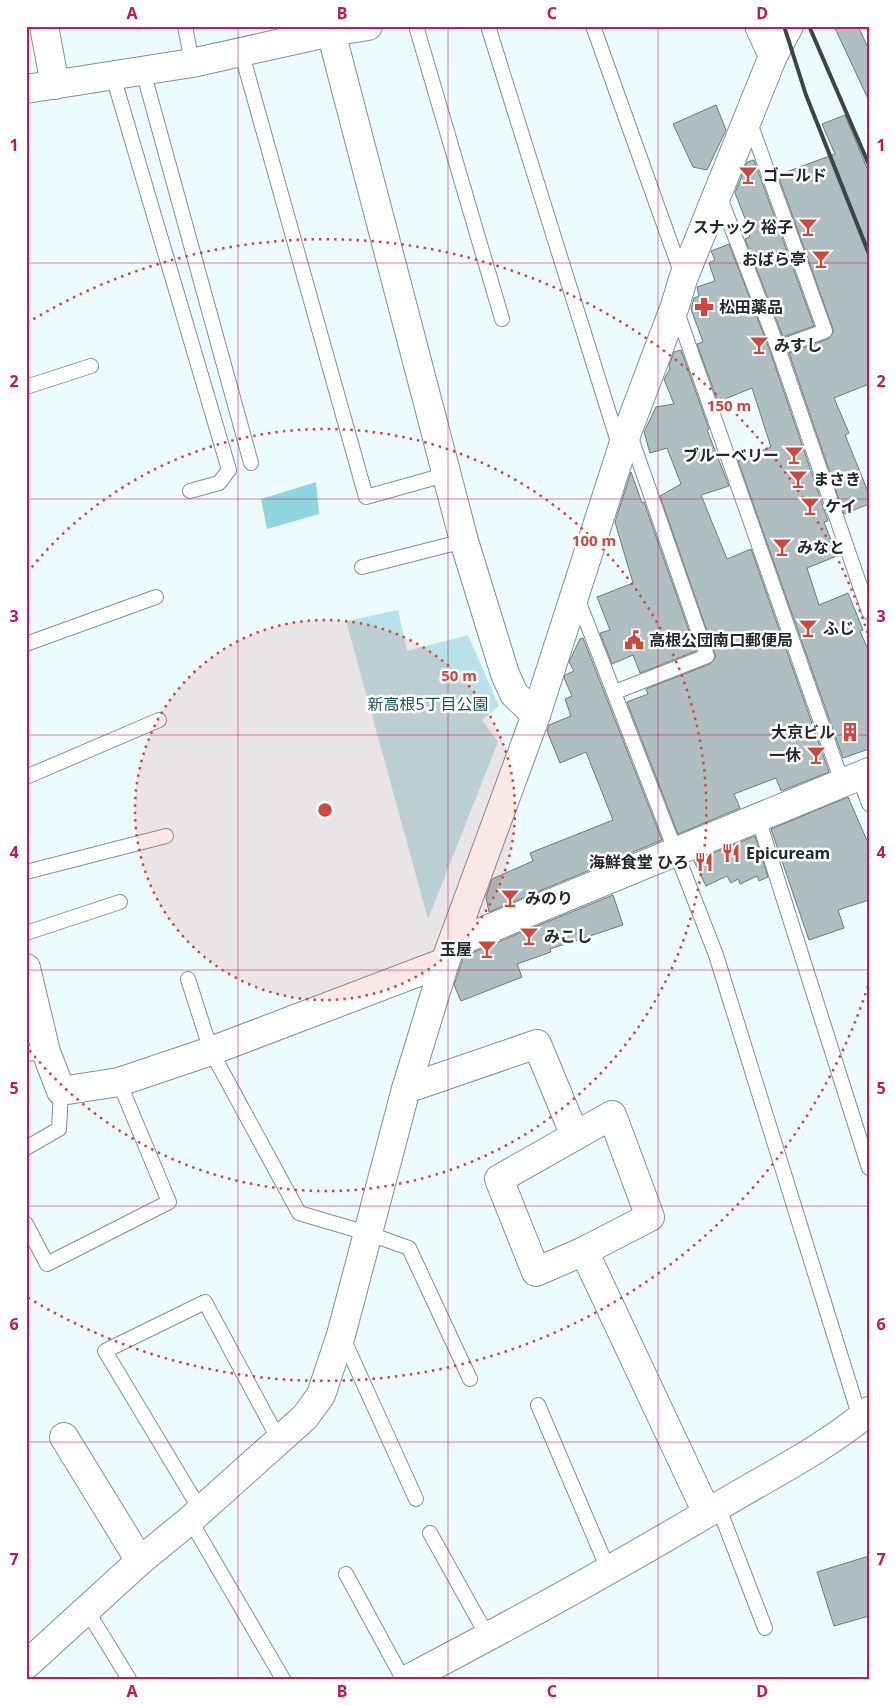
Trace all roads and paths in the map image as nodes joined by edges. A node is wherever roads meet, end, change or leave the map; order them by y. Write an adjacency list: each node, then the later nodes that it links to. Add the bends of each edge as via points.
1 (44, 26): 15 (street)
2 (185, 26): 12 (lane)
3 (368, 26): 9 (street)
4 (416, 26): 21 (lane)
5 (488, 26): 25 (lane)
6 (593, 26): 19 (lane)
7 (759, 26): 11 (street)
8 (789, 26): 11 (street)
9 (331, 32): 10 (street); 27 (street)
10 (241, 51): 12 (street); 27 (lane, via 366,497)
11 (773, 56): 17 (street)
12 (192, 63): 13 (street)
13 (143, 71): 14 (street); 26 (lane)
14 (113, 76): 15 (street); 28 (lane, via 229,470 219,483)
15 (55, 85): 16 (street)
16 (26, 89)
17 (748, 116): 18 (street); 22 (lane, via 825,330)
18 (717, 190): 19 (street); 22 (lane)
19 (683, 279): 20 (street)
20 (675, 306): 25 (street); 38 (lane)
21 (502, 319)
22 (778, 348): 33 (lane)
23 (91, 366): 24 (lane)
24 (26, 388)
25 (625, 440): 31 (street); 35 (lane, via 707,656)
26 (251, 464)
27 (448, 474): 29 (street)
28 (190, 491)
29 (464, 541): 30 (lane); 36 (street, via 505,674 514,694)
30 (362, 567)
31 (576, 594): 35 (lane); 36 (street)
32 (156, 598): 34 (lane)
33 (869, 612)
34 (26, 644)
35 (616, 692): 43 (lane)
36 (536, 715): 47 (street)
37 (159, 720): 39 (lane)
38 (857, 776): 40 (lane); 41 (street)
39 (26, 777)
40 (869, 804)
41 (758, 818): 43 (street); 57 (lane)
42 (166, 836): 44 (lane)
43 (675, 852): 47 (street); 64 (lane, via 716,955)
44 (26, 872)
45 (120, 902): 46 (lane)
46 (26, 933)
47 (449, 953): 50 (street); 53 (street)
48 (26, 968): 51 (street)
49 (188, 979): 50 (lane)
50 (211, 1051): 52 (street); 59 (lane, via 299,1213)
51 (36, 1053): 54 (street)
52 (119, 1082): 54 (street); 58 (lane, via 169,1202 48,1264)
53 (406, 1089): 55 (street, via 537,1044); 59 (street)
54 (61, 1090): 56 (lane, via 59,1129)
55 (575, 1136): 60 (street, via 612,1115 650,1217); 60 (street, via 499,1179 536,1272)
56 (26, 1148)
57 (869, 1168)
58 (26, 1224)
59 (370, 1234): 61 (street); 62 (lane, via 409,1248)
60 (584, 1251): 68 (street)
61 (342, 1335): 66 (street, via 321,1394 305,1417); 67 (lane)
62 (470, 1379)
63 (538, 1405): 72 (lane)
64 (865, 1414): 68 (street, via 816,1449)
65 (64, 1437): 71 (street)
66 (279, 1440): 69 (street); 69 (lane, via 205,1302 105,1351)
67 (416, 1499)
68 (713, 1510): 72 (street); 75 (lane)
69 (196, 1515): 71 (street); 79 (lane)
70 (430, 1532): 76 (lane)
71 (140, 1561): 74 (street)
72 (608, 1569): 76 (street)
73 (346, 1574): 80 (lane)
74 (86, 1609): 77 (street); 78 (lane)
75 (765, 1628)
76 (488, 1637): 81 (street)
77 (26, 1666)
78 (129, 1679)
79 (283, 1679)
80 (403, 1679)
81 (408, 1679)

